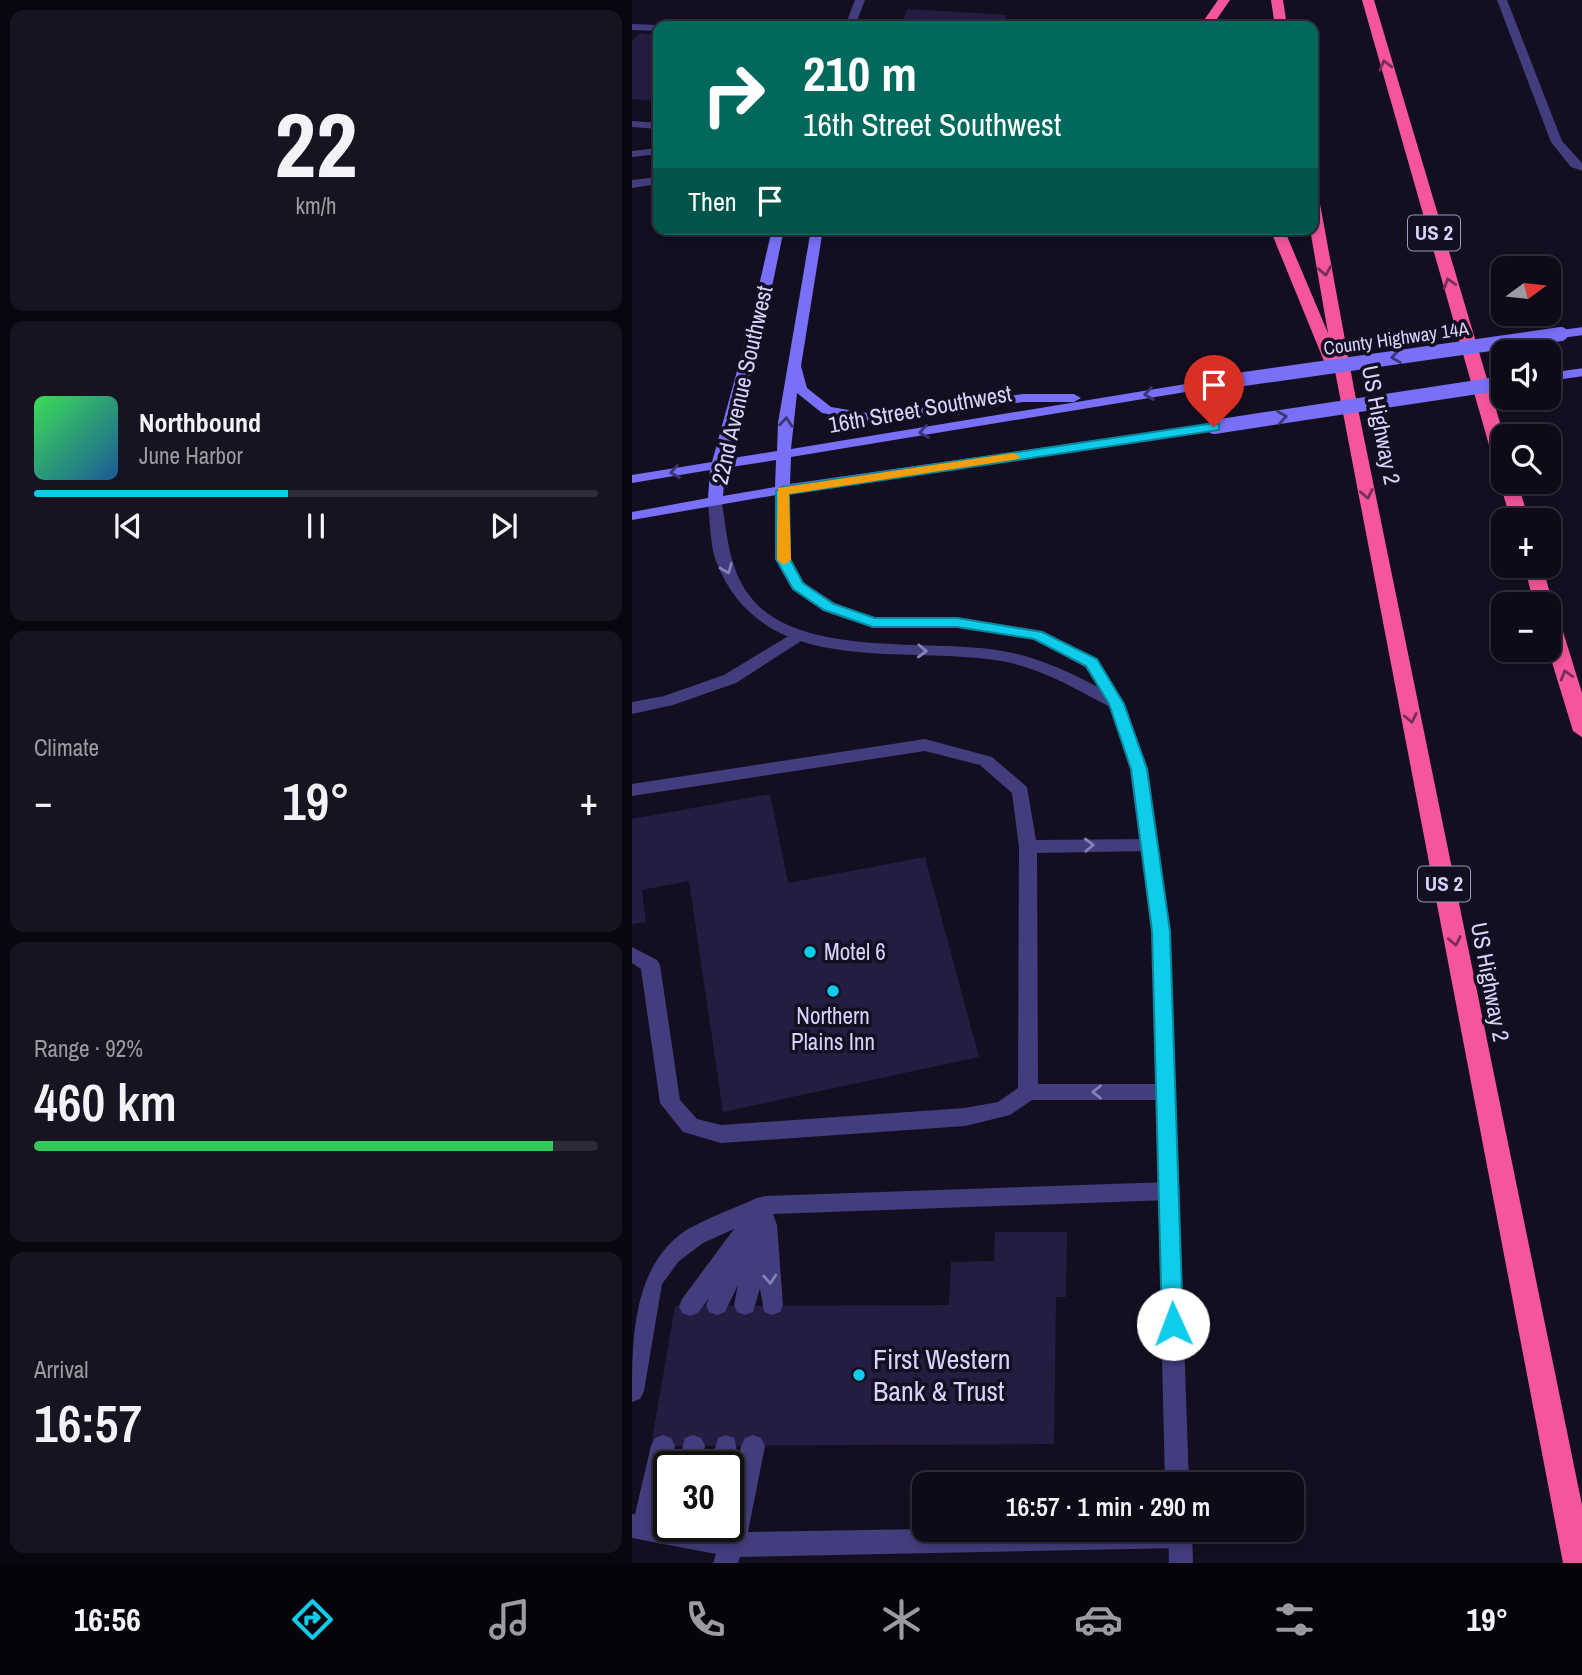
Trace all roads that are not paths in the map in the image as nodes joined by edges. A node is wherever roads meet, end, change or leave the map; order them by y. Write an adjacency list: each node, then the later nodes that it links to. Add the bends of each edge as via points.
1 (860, 0): 6 (street)
2 (1224, 0): 7 (highway)
3 (1277, 0): 8 (highway)
4 (1368, 0): 30 (highway, US 2, one-way to 4)
5 (1502, 0): 15 (street, via 1557,142)
6 (852, 21)
7 (1209, 21)
8 (1280, 21)
9 (634, 28): 10 (street)
10 (653, 28)
11 (632, 124): 12 (street)
12 (653, 126)
13 (653, 152): 14 (street)
14 (632, 154)
15 (1582, 168)
16 (653, 182): 17 (street)
17 (632, 184)
18 (1318, 232): 28 (highway, US Highway 2 / US 2, one-way to 28)
19 (777, 235): 32 (main road, 22nd Avenue Southwest, via 759,320)
20 (816, 235): 23 (main road, 22nd Avenue Southwest)
21 (1279, 235): 28 (highway)
22 (1582, 331): 26 (main road, County Highway 14A, one-way to 26, bridge)
23 (795, 367): 29 (main road, via 801,390 827,410 873,418 1023,398); 31 (main road, 22nd Avenue Southwest, one-way to 23, via 785,423)
24 (1582, 372): 25 (main road)
25 (1561, 375)
26 (1216, 383): 29 (main road, 16th Street Southwest, one-way to 29)
27 (1491, 385): 34 (main road, one-way to 27, bridge)
28 (1347, 394): 63 (highway, US Highway 2 / US 2, one-way to 63)
29 (1120, 399): 31 (main road, 16th Street Southwest, one-way to 31)
30 (1491, 424)
31 (785, 455): 32 (main road, 16th Street Southwest); 34 (main road, 22nd Avenue Southwest)
32 (718, 466): 33 (main road, 16th Street Southwest, one-way to 33); 35 (main road, 22nd Avenue Southwest)
33 (632, 479)
34 (782, 491): 35 (main road); 39 (street, 22nd Avenue Southwest, via 783,559 798,586 829,607 873,623 957,622 1037,635 1091,663)
35 (715, 503): 36 (main road); 37 (street, 22nd Avenue Southwest, one-way to 37, via 717,543 737,593 766,621)
36 (632, 516)
37 (795, 637): 39 (street, 22nd Avenue Southwest, one-way to 39, via 857,648 991,654 1058,673); 40 (street, via 730,679)
38 (1561, 660): 41 (highway, one-way to 38)
39 (1117, 704): 43 (street, 22nd Avenue Southwest, via 1139,769)
40 (632, 708)
41 (1582, 731)
42 (632, 790): 44 (street, via 925,745 986,761 1022,791)
43 (1149, 844): 44 (street, one-way to 43); 47 (street, 22nd Avenue Southwest, via 1161,931)
44 (1028, 847): 46 (street)
45 (632, 954): 46 (street, via 650,965 670,1103 690,1126 721,1135 965,1117 1003,1109)
46 (1028, 1092): 47 (street, one-way to 46)
47 (1166, 1092): 48 (street, 22nd Avenue Southwest)
48 (1169, 1191): 49 (street); 57 (street, 22nd Avenue Southwest)
49 (765, 1205): 50 (street); 51 (street, one-way to 51); 52 (street); 53 (street); 54 (street, via 695,1236 671,1254 651,1281)
50 (745, 1305)
51 (772, 1305)
52 (690, 1306)
53 (717, 1306)
54 (632, 1391)
55 (663, 1446): 58 (street)
56 (753, 1446): 61 (street)
57 (1177, 1472)
58 (638, 1527)
59 (987, 1542): 61 (street)
60 (1181, 1542): 62 (street)
61 (729, 1554)
62 (1182, 1563)
63 (1578, 1563)

